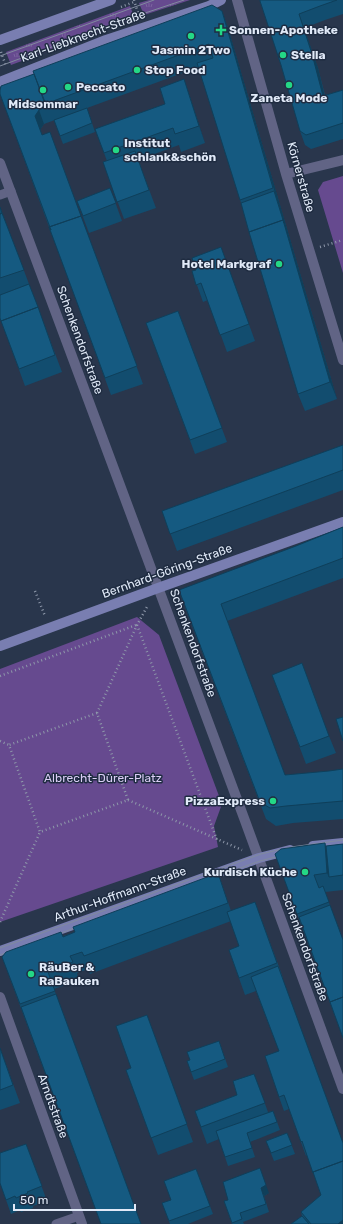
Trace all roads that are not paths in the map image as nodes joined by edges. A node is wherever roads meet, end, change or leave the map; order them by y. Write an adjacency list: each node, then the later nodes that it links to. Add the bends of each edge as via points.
1 (111, 0): 4 (street, Karl-Liebknecht-Straße)
2 (221, 0): 5 (street, Karl-Liebknecht-Straße, via 106,40)
3 (237, 0): 8 (street, Körnerstraße)
4 (0, 40)
5 (0, 82)
6 (343, 160): 8 (street)
7 (0, 163): 9 (street, Schenkendorfstraße)
8 (286, 174): 11 (street, Körnerstraße, via 309,250)
9 (10, 191): 10 (lane); 14 (street, Schenkendorfstraße)
10 (0, 195)
11 (338, 327): 12 (street, Körnerstraße)
12 (343, 360)
13 (343, 522): 14 (street, Bernhard-Göring-Straße)
14 (158, 588): 15 (street, Bernhard-Göring-Straße); 17 (street, Schenkendorfstraße)
15 (0, 646)
16 (343, 842): 17 (street, Arthur-Hoffmann-Straße, via 289,850)
17 (259, 858): 18 (street, Arthur-Hoffmann-Straße); 20 (street, Schenkendorfstraße)
18 (0, 951)
19 (0, 997): 21 (street, Arndtstraße)
20 (343, 1089)
21 (81, 1220): 22 (lane)
22 (56, 1224)

